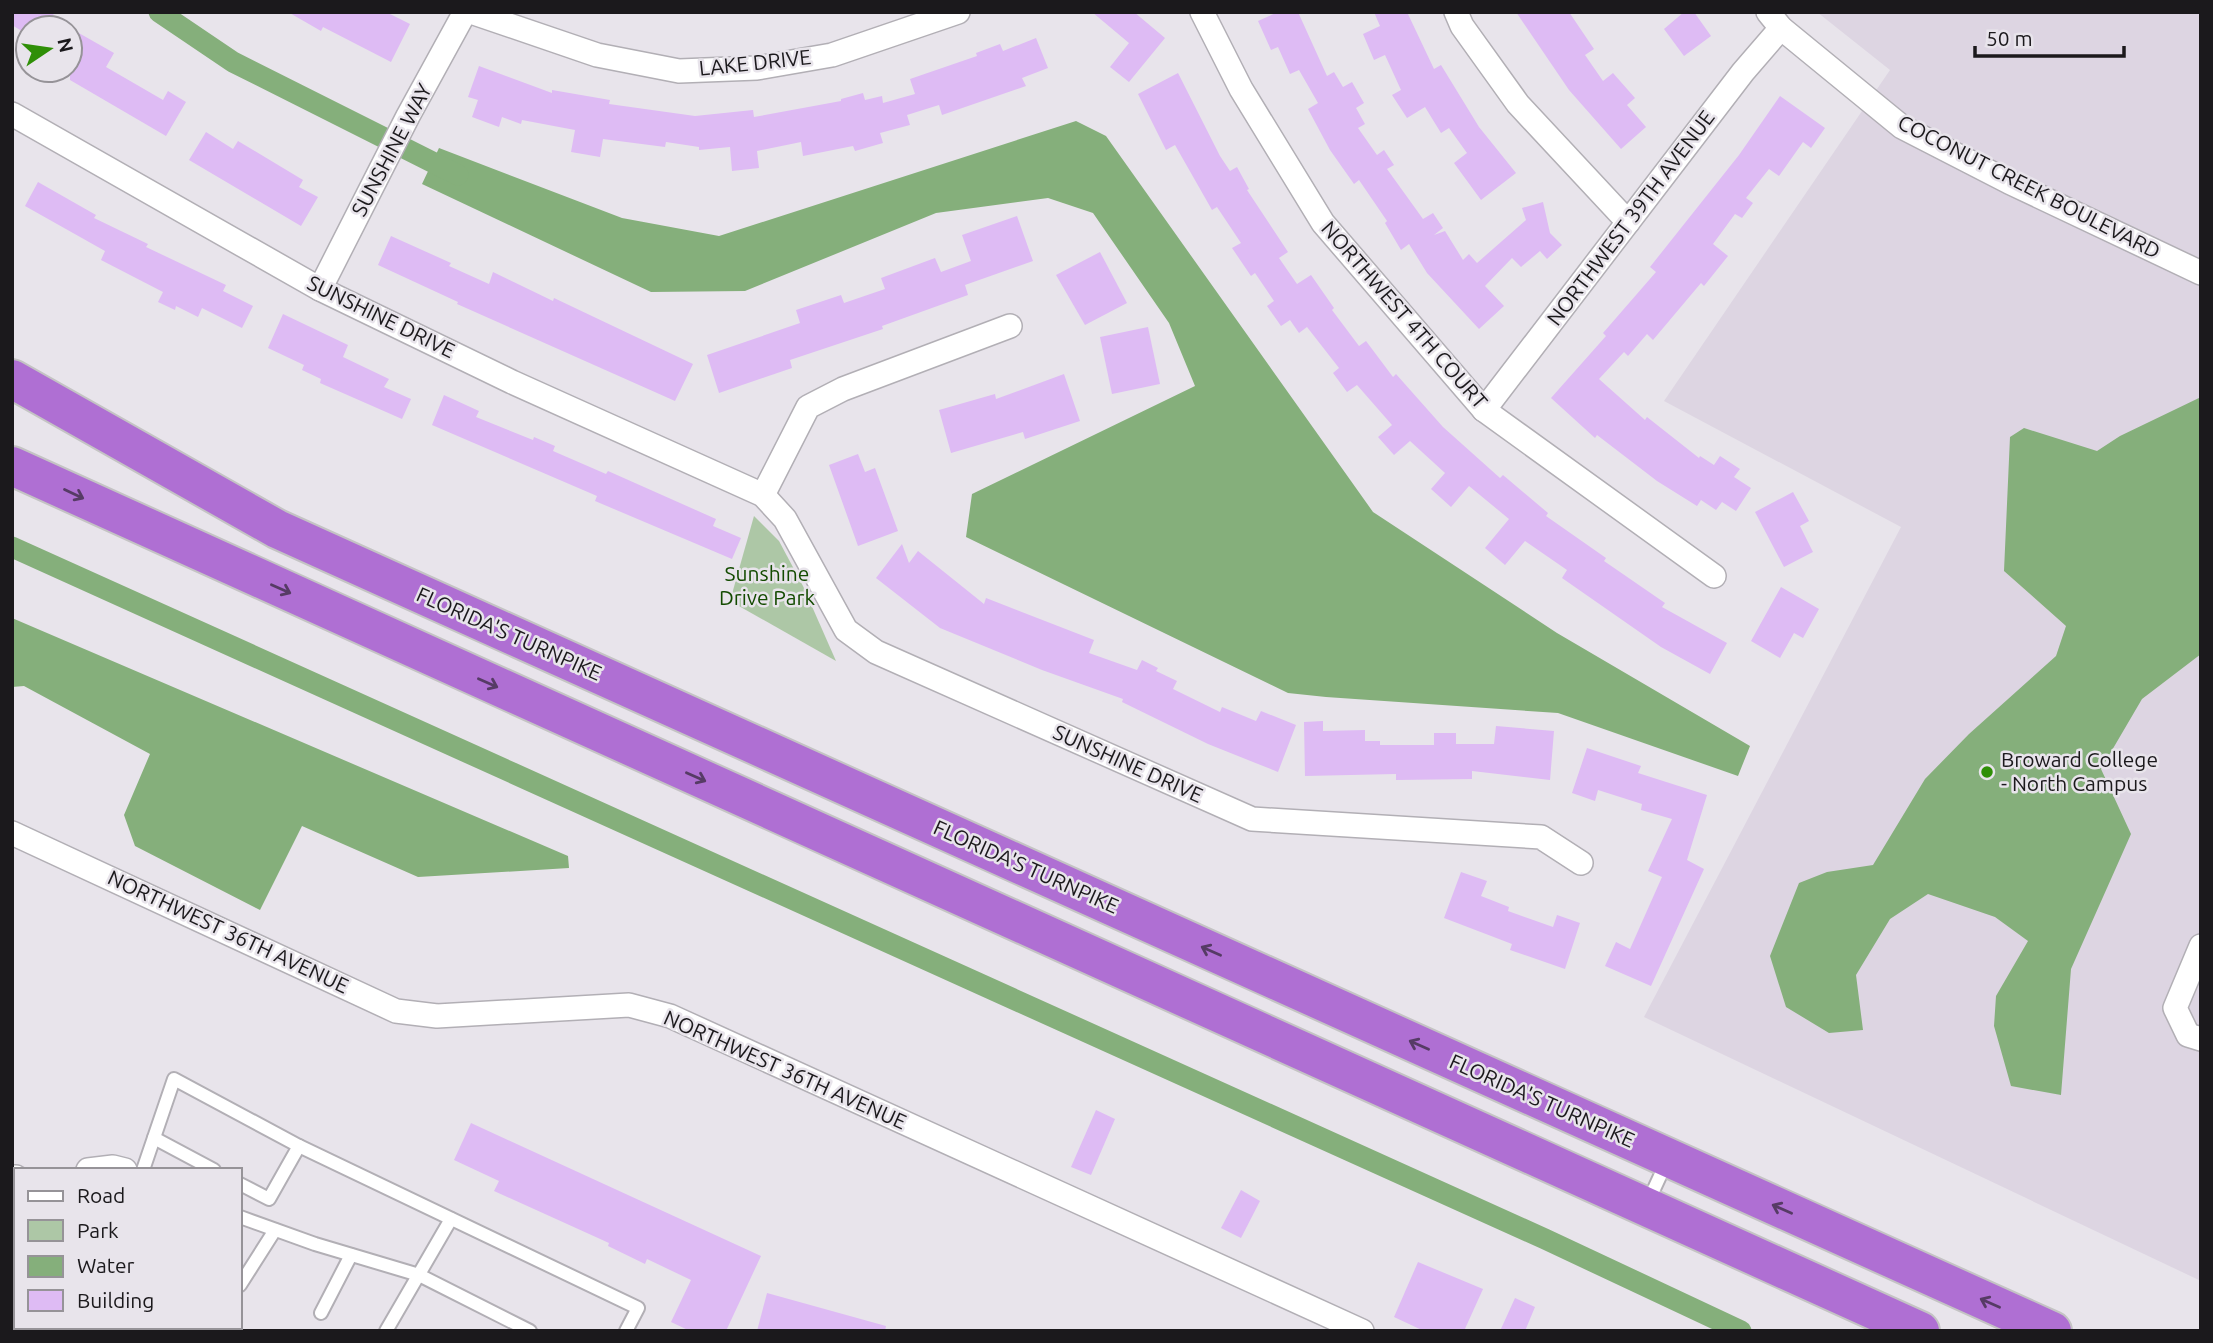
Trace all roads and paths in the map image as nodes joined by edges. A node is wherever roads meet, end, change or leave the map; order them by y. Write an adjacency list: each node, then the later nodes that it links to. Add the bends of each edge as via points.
1 (468, 12): 4 (street, LAKE DRIVE, via 597,55 679,71 758,68 832,55); 9 (street, SUNSHINE WAY, via 408,116)
2 (1202, 12): 12 (street, NORTHWEST 4TH COURT, via 1241,89 1323,223)
3 (1456, 12): 7 (street, via 1518,104)
4 (952, 13)
5 (1774, 20): 7 (street, NORTHWEST 39TH AVENUE, via 1743,72); 8 (street, COCONUT CREEK BOULEVARD, via 1902,127)
6 (12, 114): 9 (street, SUNSHINE DRIVE)
7 (1628, 222): 12 (street, NORTHWEST 39TH AVENUE)
8 (2201, 273)
9 (320, 289): 14 (street, SUNSHINE DRIVE)
10 (1010, 326): 14 (street, via 843,389 808,407)
11 (12, 379): 22 (highway, FLORIDA'S TURNPIKE, one-way to 11, via 276,529)
12 (1484, 410): 15 (street, NORTHWEST 4TH COURT)
13 (12, 466): 26 (highway, one-way to 26)
14 (763, 495): 17 (street, SUNSHINE DRIVE, via 785,519 846,631 876,652 1252,819 1541,837)
15 (1714, 576)
16 (12, 833): 37 (street, NORTHWEST 36TH AVENUE, via 396,1011 438,1016 629,1005 670,1016)
17 (1581, 863)
18 (2201, 946): 19 (street, via 2175,1008 2188,1035)
19 (2201, 1039)
20 (154, 1138): 21 (lane, via 173,1079); 23 (lane); 24 (lane)
21 (299, 1146): 25 (lane, via 269,1199); 28 (lane)
22 (1669, 1158): 26 (lane); 39 (highway, FLORIDA'S TURNPIKE, one-way to 22)
23 (144, 1168)
24 (210, 1168)
25 (242, 1185)
26 (1645, 1207): 38 (highway)
27 (242, 1218): 29 (lane)
28 (451, 1219): 31 (lane); 36 (lane, via 638,1308)
29 (275, 1230): 30 (lane); 32 (lane)
30 (351, 1255): 31 (lane); 33 (lane)
31 (419, 1275): 34 (lane); 35 (lane)
32 (242, 1283)
33 (321, 1313)
34 (524, 1329)
35 (386, 1331)
36 (626, 1331)
37 (1362, 1331)
38 (1920, 1331)
39 (2052, 1331)

